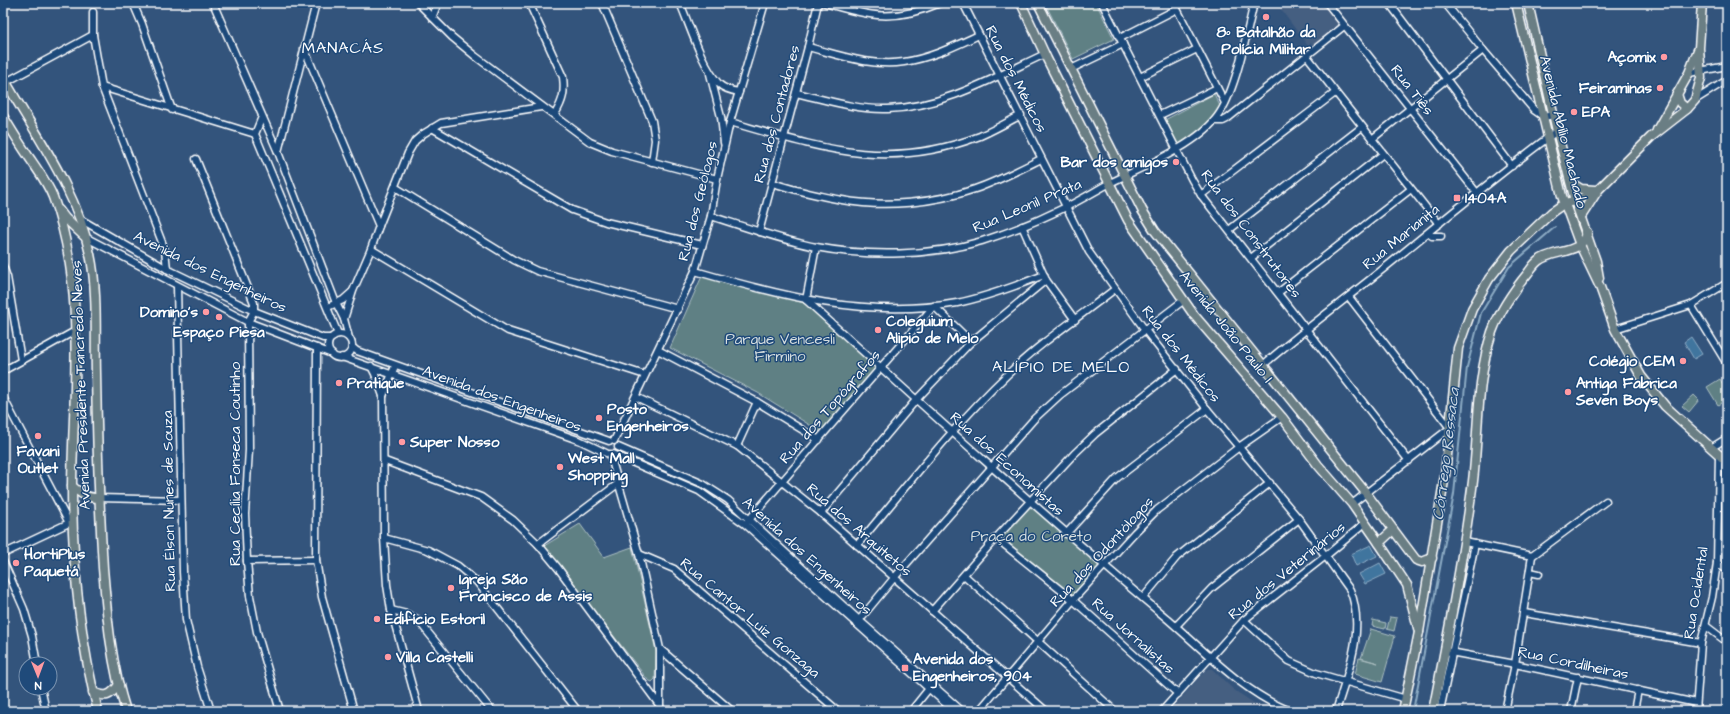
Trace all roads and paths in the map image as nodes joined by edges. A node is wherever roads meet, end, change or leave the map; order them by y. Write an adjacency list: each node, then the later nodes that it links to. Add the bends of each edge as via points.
1 (133, 3): 61 (street)
2 (213, 3): 67 (street)
3 (316, 3): 34 (street)
4 (418, 3): 27 (street)
5 (438, 3): 27 (street)
6 (529, 3): 62 (street, via 563,77 563,101)
7 (602, 3): 85 (street, via 652,121 655,140)
8 (680, 3): 41 (street)
9 (765, 3): 52 (street, Rua dos Geólogos)
10 (818, 3): 33 (street, Rua dos Contadores)
11 (825, 3): 12 (street, via 853,11 888,15 912,13)
12 (940, 3)
13 (963, 3): 30 (street, Rua dos Médicos)
14 (1021, 3): 38 (main road, Avenida João Paulo I)
15 (1038, 3): 42 (main road, Avenida João Paulo I)
16 (1102, 3): 31 (street, Rua dos Construtores)
17 (1174, 3): 25 (street)
18 (1254, 3): 57 (street, Rua Leonil Prata)
19 (1327, 3): 28 (street, Rua Tiês)
20 (1389, 3): 47 (street)
21 (1445, 3): 37 (street)
22 (1516, 3): 68 (main road, Avenida Abílio Machado)
23 (1528, 3): 64 (main road, Avenida Abílio Machado)
24 (1702, 3): 36 (main road)
25 (1177, 9): 31 (street); 35 (street)
26 (93, 12): 29 (street)
27 (432, 18): 58 (street, via 469,51)
28 (1344, 26): 39 (street); 59 (street, Rua Tiês)
29 (93, 35): 49 (street); 50 (street)
30 (979, 35): 33 (street, via 940,52 904,62 865,61); 45 (street, Rua dos Médicos)
31 (1120, 38): 32 (street, Rua dos Construtores)
32 (1123, 44): 42 (street); 46 (street, Rua dos Construtores)
33 (808, 47): 53 (street, Rua dos Contadores)
34 (304, 48): 81 (street); 105 (street)
35 (1197, 48): 46 (street); 51 (street)
36 (1699, 48): 43 (main road); 44 (main road)
37 (1483, 50): 47 (street); 68 (street, via 1534,110)
38 (1045, 54): 45 (street); 90 (main road, Avenida João Paulo I)
39 (1307, 56): 54 (street); 69 (street, via 1223,121)
40 (1727, 66): 43 (street)
41 (709, 68): 52 (street, via 720,85); 79 (street, via 721,117)
42 (1071, 69): 87 (main road, Avenida João Paulo I)
43 (1701, 70): 44 (street); 56 (main road)
44 (1689, 72): 55 (main road)
45 (1000, 75): 53 (street, via 945,99 895,108 860,107); 66 (street, Rua dos Médicos)
46 (1140, 77): 63 (street, Rua dos Construtores)
47 (1447, 78): 59 (street); 86 (street)
48 (1727, 80): 56 (street)
49 (4, 83): 103 (main road, Avenida Presidente Tancredo Neves, via 63,177)
50 (102, 88): 61 (street); 119 (street, via 166,250)
51 (1217, 88): 57 (street); 63 (street)
52 (739, 92): 70 (street, Rua dos Geólogos)
53 (796, 93): 76 (street, Rua dos Contadores)
54 (1335, 93): 71 (street); 96 (street)
55 (1677, 94): 60 (main road, via 1680,103); 75 (main road)
56 (1695, 100): 60 (main road)
57 (1225, 103): 69 (street, Rua Leonil Prata)
58 (541, 107): 62 (street); 72 (street, via 451,120)
59 (1410, 108): 78 (street); 95 (street, Rua Tiês)
60 (1688, 109): 75 (main road)
61 (172, 110): 74 (street)
62 (555, 114): 85 (street, via 590,142)
63 (1160, 115): 80 (street, Rua dos Construtores)
64 (1553, 115): 68 (street); 73 (main road, Avenida Abílio Machado)
65 (3, 116): 97 (main road, Avenida Presidente Tancredo Neves)
66 (1021, 116): 76 (street, via 981,136 956,144 895,155 835,150); 84 (street, Rua dos Médicos)
67 (262, 117): 74 (street); 81 (street)
68 (1544, 117): 77 (main road, Avenida Abílio Machado)
69 (1214, 121): 80 (street, Rua Leonil Prata)
70 (730, 122): 76 (street); 79 (street, Rua dos Geólogos)
71 (1362, 126): 78 (street); 107 (street)
72 (432, 128): 92 (street, via 416,141 408,153); 113 (street, via 572,210 606,222)
73 (1557, 131): 77 (street, Rua Marianita); 91 (main road, Avenida Abílio Machado)
74 (255, 134): 134 (street)
75 (1653, 136): 94 (main road)
76 (784, 137): 89 (street, Rua dos Contadores)
77 (1549, 137): 86 (street, Rua Marianita); 98 (main road, Avenida Abílio Machado)
78 (1372, 139): 82 (street)
79 (724, 149): 88 (street, Rua dos Geólogos)
80 (1177, 149): 87 (street, Rua Leonil Prata); 96 (street, Rua dos Construtores)
81 (278, 152): 131 (street)
82 (1383, 154): 93 (street); 117 (street)
83 (196, 159): 136 (street, via 251,293)
84 (1041, 159): 89 (street, via 974,189 896,204 844,201); 100 (street, Rua dos Médicos)
85 (652, 162): 88 (street)
86 (1512, 166): 95 (street, Rua Marianita)
87 (1125, 176): 90 (street, Rua Leonil Prata); 155 (main road, Avenida João Paulo I, via 1155,231)
88 (717, 179): 102 (street, Rua dos Geólogos)
89 (772, 183): 108 (street, Rua dos Contadores)
90 (1109, 183): 100 (street, Rua Leonil Prata); 130 (main road, Avenida João Paulo I, via 1128,220)
91 (1571, 183): 94 (main road, via 1586,190); 99 (main road, Avenida Abílio Machado)
92 (395, 187): 105 (street); 135 (street, via 514,260 537,271)
93 (1411, 189): 104 (street); 127 (street)
94 (1598, 190): 99 (main road); 101 (main road)
95 (1477, 193): 104 (street, Rua Marianita)
96 (1201, 195): 107 (street, Rua dos Construtores)
97 (53, 196): 112 (main road, via 65,218); 142 (main road, Avenida Presidente Tancredo Neves, via 70,261)
98 (1564, 200): 99 (main road); 114 (main road, Avenida Abílio Machado); 171 (main road, via 1511,251 1489,279 1472,309 1458,348)
99 (1576, 201): 101 (main road, Avenida Abílio Machado)
100 (1065, 207): 106 (street, Rua Leonil Prata); 125 (street, Rua dos Médicos, via 1089,252)
101 (1582, 215): 109 (main road, Avenida Abílio Machado)
102 (711, 216): 108 (street, Rua Leonil Prata); 113 (street, Rua dos Geólogos)
103 (80, 219): 112 (main road, Avenida Presidente Tancredo Neves); 119 (street, Avenida dos Engenheiros)
104 (1439, 224): 110 (street, Rua Marianita)
105 (378, 226): 116 (street)
106 (1022, 226): 115 (street, Rua Leonil Prata, via 982,240 933,251 876,253); 121 (street)
107 (1229, 230): 117 (street, Rua dos Construtores)
108 (759, 232): 115 (street, Rua Leonil Prata)
109 (1587, 232): 114 (main road); 124 (main road, Avenida Abílio Machado, via 1596,261)
110 (1428, 233): 111 (street, via 1432,236); 128 (street, Rua Marianita)
111 (1441, 236)
112 (85, 237): 123 (street, Avenida dos Engenheiros); 194 (main road, Avenida Presidente Tancredo Neves, via 91,254 94,293)
113 (702, 245): 120 (street, Rua dos Geólogos)
114 (1580, 245): 124 (main road, Avenida Abílio Machado); 209 (main road, via 1538,261 1516,288 1492,332 1482,368 1474,473)
115 (816, 247): 129 (street)
116 (371, 249): 126 (street); 162 (street, via 508,331)
117 (1251, 258): 127 (street, Rua dos Construtores)
118 (3, 266): 153 (street)
119 (167, 269): 136 (street, Avenida dos Engenheiros)
120 (695, 271): 129 (street, via 763,291); 135 (street, Rua dos Geólogos)
121 (1045, 278): 133 (street, via 958,303); 138 (street); 147 (street)
122 (1727, 283): 132 (street)
123 (177, 286): 139 (street, Avenida dos Engenheiros); 195 (street, Rua Élson Nunes de Souza)
124 (1600, 287): 141 (main road, Avenida Abílio Machado)
125 (1115, 289): 138 (street); 143 (street, Rua dos Médicos)
126 (353, 291): 131 (street); 137 (street)
127 (1279, 292): 140 (street, Rua dos Construtores)
128 (1349, 296): 140 (street, Rua Marianita); 171 (street)
129 (806, 300): 133 (street, via 873,308 906,309); 158 (street, Rua dos Economistas)
130 (1184, 300): 143 (street); 169 (main road, Avenida João Paulo I)
131 (336, 303): 134 (street); 137 (street)
132 (1691, 305): 141 (street); 154 (street)
133 (934, 306): 147 (street); 158 (street, Rua dos Topógrafos)
134 (328, 307): 144 (street)
135 (678, 309): 150 (street, Rua dos Geólogos)
136 (254, 311): 139 (street, Rua Cecília Fonseca Coutinho); 145 (street, Avenida dos Engenheiros, via 323,338)
137 (344, 320): 146 (street)
138 (1075, 320): 172 (street, via 1008,374)
139 (248, 322): 149 (street, Avenida dos Engenheiros); 219 (street, Rua Cecília Fonseca Coutinho, via 249,450 245,514)
140 (1306, 328): 155 (street, Rua Marianita); 185 (street, Rua dos Construtores)
141 (1615, 329): 180 (main road, Avenida Abílio Machado, via 1641,376 1660,400)
142 (75, 330): 153 (street); 192 (main road, Avenida Presidente Tancredo Neves)
143 (1145, 330): 159 (street, Rua dos Médicos); 187 (street, via 1060,395 1034,419)
144 (338, 334): 145 (street); 146 (street)
145 (332, 338): 151 (street, via 329,344)
146 (349, 338): 148 (street)
147 (971, 342): 166 (street)
148 (352, 347): 152 (street, via 349,354); 157 (street, Avenida dos Engenheiros)
149 (317, 348): 151 (street, Avenida dos Engenheiros); 220 (street)
150 (658, 350): 162 (street, Rua dos Geólogos); 167 (street)
151 (332, 354): 152 (street)
152 (342, 357): 156 (street, Avenida dos Engenheiros)
153 (21, 360): 160 (street)
154 (1727, 363)
155 (1263, 365): 193 (main road, Avenida João Paulo I)
156 (370, 366): 161 (street, Avenida dos Engenheiros); 163 (street)
157 (395, 366): 161 (street); 170 (street, Avenida dos Engenheiros)
158 (880, 368): 166 (street, Rua dos Economistas); 175 (street, Rua dos Topógrafos)
159 (1177, 369): 168 (street, Rua dos Médicos); 197 (street, via 1095,434)
160 (3, 370)
161 (392, 374): 163 (street); 173 (street, Avenida dos Engenheiros)
162 (645, 375): 164 (street, Rua dos Geólogos)
163 (383, 396): 184 (street)
164 (636, 397): 176 (street, Rua dos Geólogos); 177 (street, Rua dos Arquitetos)
165 (3, 398): 202 (street)
166 (916, 400): 172 (street, Rua dos Economistas); 199 (street)
167 (757, 402): 175 (street); 177 (street)
168 (1207, 409): 179 (street, Rua dos Médicos); 206 (street, via 1117,478)
169 (1282, 417): 179 (street, Rua dos Odontólogos); 198 (main road, Avenida João Paulo I, via 1318,465)
170 (572, 427): 173 (street); 176 (street, Avenida dos Engenheiros)
171 (1450, 428): 185 (street); 218 (main road)
172 (953, 433): 187 (street, Rua dos Economistas); 213 (street)
173 (569, 436): 181 (street, Avenida dos Engenheiros)
174 (1727, 438): 180 (street)
175 (819, 440): 189 (street, Rua dos Topógrafos)
176 (612, 441): 178 (street); 181 (street, via 605,445 604,449)
177 (737, 446): 189 (street, Rua dos Arquitetos)
178 (618, 447): 181 (street, via 617,451); 200 (street, Avenida dos Engenheiros, via 703,484 728,500)
179 (1239, 447): 191 (street, Rua dos Médicos); 223 (street, Rua dos Odontólogos, via 1157,510)
180 (1712, 448): 182 (main road, Avenida Abílio Machado)
181 (610, 454): 183 (street, Avenida dos Engenheiros); 188 (street)
182 (1723, 454): 186 (main road, Avenida Abílio Machado); 222 (street, Rua Ocidental)
183 (626, 460): 188 (street); 204 (street, Avenida dos Engenheiros, via 699,491)
184 (385, 461): 207 (street); 211 (street, via 481,497 513,520)
185 (1409, 461): 193 (street)
186 (1727, 462)
187 (992, 467): 197 (street, Rua dos Economistas); 228 (street)
188 (615, 469): 190 (street)
189 (783, 481): 199 (street, Rua dos Arquitetos); 200 (street, Rua dos Topógrafos)
190 (619, 483): 211 (street); 215 (street)
191 (1270, 483): 201 (street, Rua dos Médicos); 229 (street, via 1177,557)
192 (72, 486): 194 (main road, via 82,495); 202 (main road, Avenida Presidente Tancredo Neves)
193 (1366, 493): 198 (street); 205 (main road, Avenida João Paulo I)
194 (99, 498): 195 (street); 250 (main road, Avenida Presidente Tancredo Neves, via 106,608)
195 (181, 500): 263 (street, Rua Élson Nunes de Souza, via 186,620)
196 (1606, 500): 217 (street)
197 (1030, 502): 206 (street, Rua dos Economistas); 208 (street)
198 (1352, 504): 203 (main road, Avenida João Paulo I)
199 (821, 513): 213 (street, Rua dos Arquitetos)
200 (750, 519): 204 (street, Rua dos Topógrafos); 235 (street, Avenida dos Engenheiros)
201 (1299, 519): 216 (street, Rua dos Médicos); 236 (street, via 1212,588)
202 (71, 523): 214 (street); 253 (main road, Avenida Presidente Tancredo Neves, via 82,637)
203 (1365, 523): 210 (main road, Avenida João Paulo I); 216 (street, Rua dos Veterinários)
204 (745, 524): 235 (street, Avenida dos Engenheiros)
205 (1393, 530): 210 (main road); 218 (main road, Avenida João Paulo I, via 1416,560 1422,562)
206 (1066, 534): 223 (street, Rua dos Economistas)
207 (384, 538): 231 (street, via 386,585); 268 (street, via 428,550 458,566 477,582)
208 (996, 538): 227 (street); 230 (street, Rua Jornalistas)
209 (1465, 542): 212 (street); 243 (main road)
210 (1379, 543): 238 (main road, Avenida João Paulo I, via 1407,585)
211 (538, 544): 259 (street)
212 (1475, 544): 217 (street); 243 (street)
213 (857, 545): 228 (street, Rua dos Arquitetos)
214 (3, 554)
215 (639, 554): 242 (street); 270 (street, Rua Cantor Luiz Gonzaga, via 674,569)
216 (1327, 556): 234 (street, Rua dos Veterinários); 249 (street, Rua dos Médicos, via 1355,602 1358,629)
217 (1532, 556): 225 (street)
218 (1432, 558): 238 (main road)
219 (247, 560): 220 (street); 264 (street, Rua Cecília Fonseca Coutinho, via 257,632)
220 (316, 560): 265 (street, via 322,597)
221 (3, 561): 244 (street, via 24,609)
222 (1717, 563): 224 (street); 237 (street, Rua Ocidental)
223 (1104, 565): 229 (street, Rua dos Economistas); 230 (street, Rua dos Odontólogos)
224 (1727, 570)
225 (1530, 572): 226 (street); 233 (street)
226 (1538, 574)
227 (964, 575): 232 (street); 239 (street)
228 (894, 578): 232 (street, Rua dos Arquitetos); 235 (street)
229 (1142, 598): 236 (street, Rua dos Economistas)
230 (1072, 600): 239 (street, Rua dos Odontólogos); 254 (street, Rua Jornalistas)
231 (391, 610): 266 (street); 267 (street, via 417,619)
232 (932, 611): 248 (street, Rua dos Arquitetos)
233 (1524, 613): 241 (street); 246 (street)
234 (1244, 620): 245 (street, Rua dos Veterinários); 249 (street, via 1289,661 1316,673)
235 (857, 622): 251 (street, Avenida dos Engenheiros)
236 (1176, 626): 245 (street, Rua dos Economistas)
237 (1706, 626): 240 (street); 241 (street, Rua Ocidental)
238 (1419, 632): 256 (main road)
239 (1037, 642): 248 (street, Rua dos Odontólogos); 276 (street)
240 (1727, 642)
241 (1700, 643): 258 (street, Rua Ocidental)
242 (660, 649): 259 (street); 269 (street)
243 (1448, 652): 246 (street, Rua Cordilheiras); 281 (main road); 282 (street)
244 (36, 656)
245 (1211, 657): 254 (street, Rua dos Veterinários); 278 (street, Rua dos Economistas, via 1255,693)
246 (1515, 664): 247 (street, Rua Cordilheiras); 283 (street)
247 (1578, 677): 252 (street, Rua Cordilheiras); 284 (street)
248 (1008, 678): 274 (street, Rua dos Odontólogos); 275 (street, Rua dos Arquitetos)
249 (1345, 681): 256 (street); 279 (street, Rua dos Médicos)
250 (119, 685): 253 (main road, via 112,694 101,696); 257 (main road, Avenida Presidente Tancredo Neves)
251 (930, 687): 271 (street); 272 (street, Avenida dos Engenheiros); 273 (street, Avenida dos Engenheiros)
252 (1638, 690): 258 (street, Rua Cordilheiras); 285 (street)
253 (94, 692): 261 (main road, Avenida Presidente Tancredo Neves)
254 (1178, 694): 277 (street, Rua dos Veterinários)
255 (43, 696): 260 (street)
256 (1406, 698): 280 (main road)
257 (122, 701): 261 (main road, via 107,700); 262 (main road, Avenida Presidente Tancredo Neves)
258 (1696, 703): 286 (street, Rua Ocidental)
259 (660, 709)
260 (46, 711)
261 (98, 711)
262 (126, 711)
263 (211, 711)
264 (280, 711)
265 (354, 711)
266 (419, 711)
267 (492, 711)
268 (578, 711)
269 (732, 711)
270 (838, 711)
271 (910, 711)
272 (954, 711)
273 (962, 711)
274 (979, 711)
275 (1046, 711)
276 (1115, 711)
277 (1162, 711)
278 (1291, 711)
279 (1336, 711)
280 (1403, 711)
281 (1432, 711)
282 (1440, 711)
283 (1505, 711)
284 (1571, 711)
285 (1634, 711)
286 (1696, 711)

